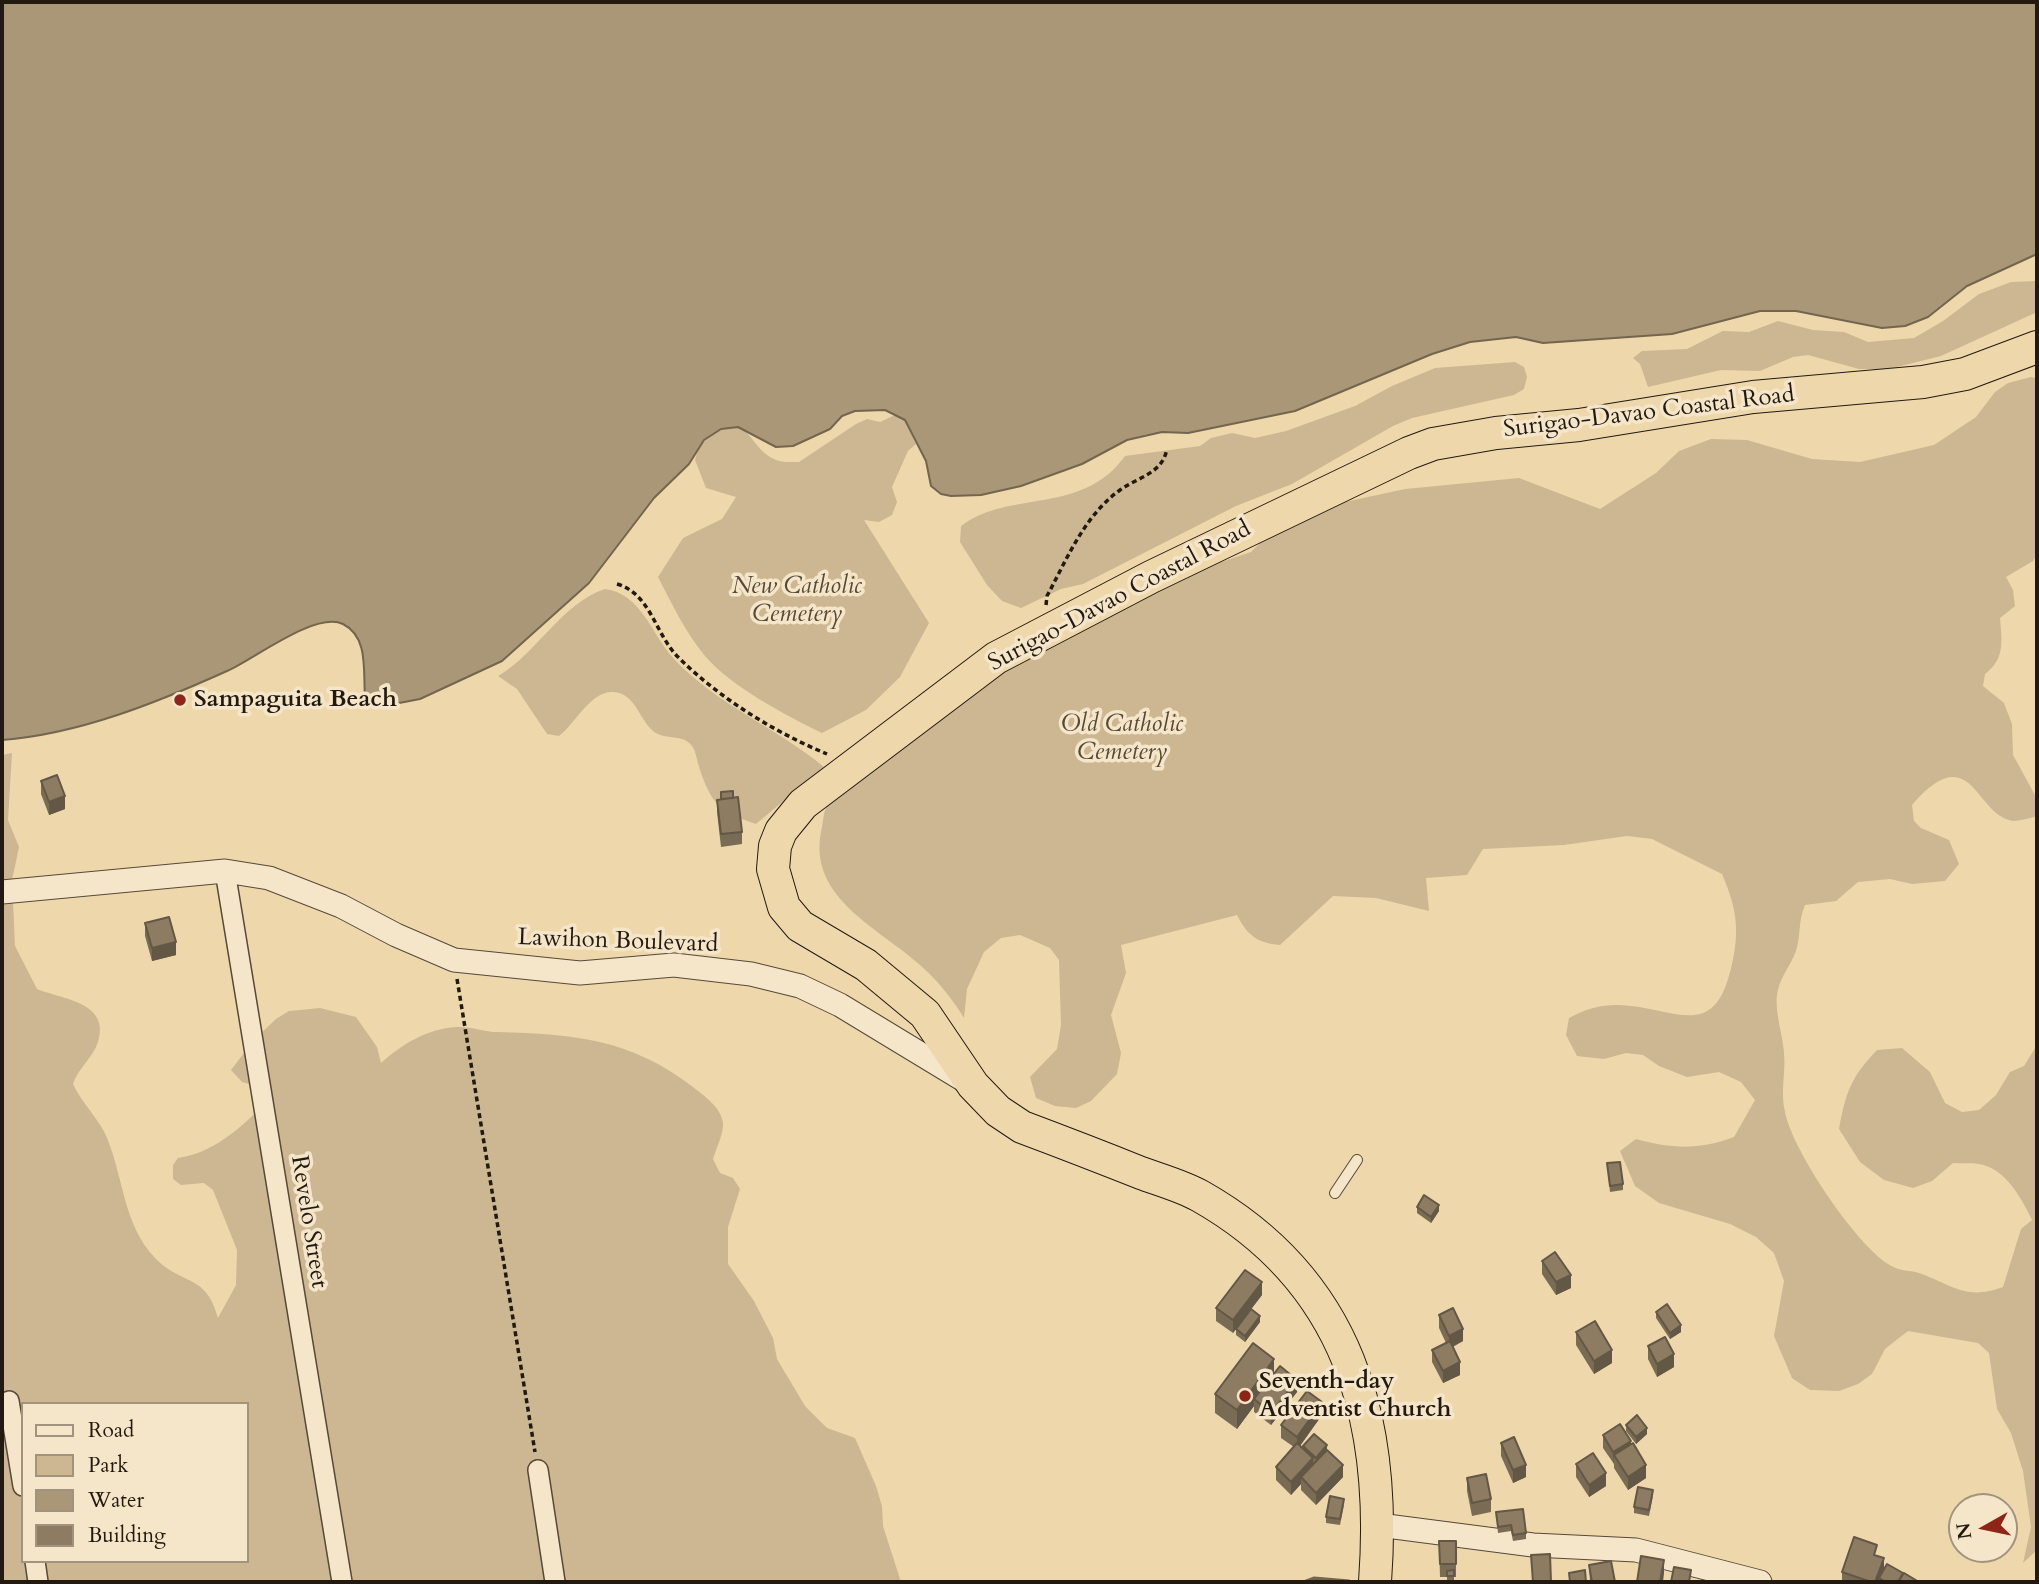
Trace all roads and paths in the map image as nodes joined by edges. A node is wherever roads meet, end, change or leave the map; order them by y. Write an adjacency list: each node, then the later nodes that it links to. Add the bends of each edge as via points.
1 (2037, 347): 4 (highway, Surigao-Davao Coastal Road, via 1965,374 1923,382 1754,397 1433,444 1374,467)
2 (1167, 449): 4 (path, via 1154,471 1119,490 1081,531 1047,596)
3 (617, 584): 5 (path, via 641,599 678,658 728,698 806,746)
4 (1044, 632): 5 (highway, Surigao-Davao Coastal Road, via 996,658)
5 (852, 764): 9 (highway, Surigao-Davao Coastal Road, via 803,804 781,831 775,846 776,888 800,926 866,965 925,1014)
6 (226, 871): 7 (street, Lawihon Boulevard); 8 (street, Lawihon Boulevard, via 269,878); 18 (street, Revelo Street)
7 (2, 892)
8 (454, 960): 9 (street, Lawihon Boulevard, via 580,973 674,965 751,974 800,986 840,1005); 13 (path)
9 (973, 1085): 15 (highway, Surigao-Davao Coastal Road, via 1022,1127 1198,1195 1236,1219 1287,1262 1309,1287 1338,1335 1354,1377 1373,1455)
10 (1357, 1160): 11 (lane)
11 (1335, 1193)
12 (9, 1401): 14 (street)
13 (538, 1470): 19 (street)
14 (21, 1474)
15 (1379, 1525): 20 (highway, Surigao-Davao Coastal Road); 21 (street, via 1533,1545 1636,1550)
16 (35, 1563): 17 (street)
17 (38, 1582)
18 (342, 1582)
19 (555, 1582)
20 (1375, 1582)
21 (1760, 1582)

